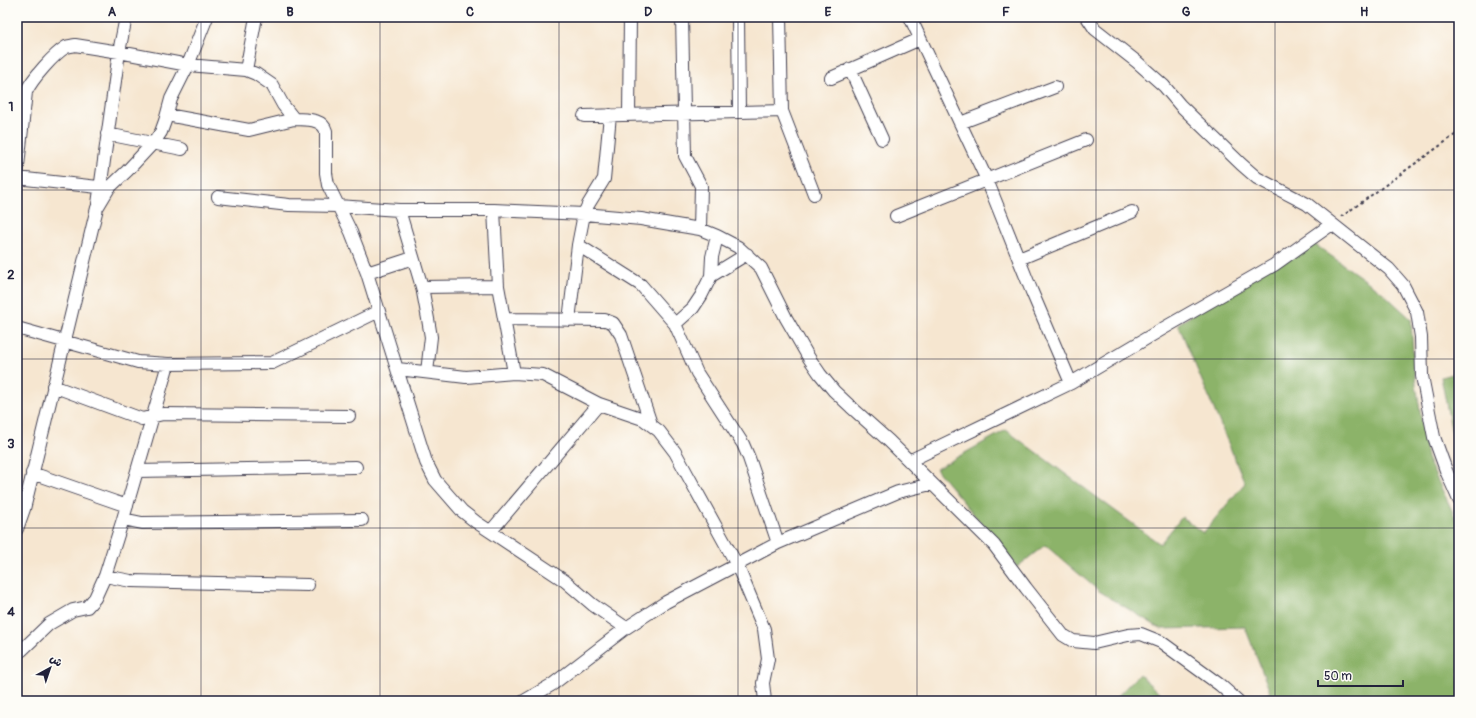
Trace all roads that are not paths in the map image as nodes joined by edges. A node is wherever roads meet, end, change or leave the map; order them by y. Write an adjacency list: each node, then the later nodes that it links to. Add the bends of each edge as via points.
1 (126, 17): 11 (street)
2 (207, 17): 12 (street)
3 (256, 17): 14 (street)
4 (630, 17): 21 (street)
5 (682, 17): 19 (street)
6 (738, 17): 18 (street)
7 (780, 17): 17 (street)
8 (910, 17): 10 (street)
9 (1087, 17): 42 (street, via 1095,29 1164,86 1180,105 1257,178 1307,204)
10 (920, 40): 13 (street); 25 (street)
11 (119, 52): 12 (street); 26 (street); 31 (street, via 68,46 33,80 24,100)
12 (188, 65): 14 (street); 20 (street, via 174,92)
13 (850, 69): 15 (street); 27 (street)
14 (246, 70): 24 (street, via 272,85)
15 (831, 78)
16 (1055, 87): 25 (street)
17 (782, 111): 18 (street); 34 (street)
18 (739, 112): 19 (street)
19 (684, 113): 21 (street); 43 (street, via 685,156 701,186)
20 (167, 115): 24 (street, via 249,130); 29 (street)
21 (629, 115): 23 (street)
22 (584, 116): 23 (street)
23 (610, 116): 40 (street, via 604,180)
24 (294, 119): 36 (street, via 319,121 325,126 326,173)
25 (960, 123): 32 (street)
26 (107, 134): 29 (street); 33 (street)
27 (882, 138)
28 (1086, 140): 32 (street)
29 (152, 144): 30 (street); 33 (street, via 127,171)
30 (182, 149)
31 (17, 176): 33 (street)
32 (987, 180): 41 (street); 48 (street)
33 (105, 188): 58 (street, via 97,208)
34 (814, 194)
35 (218, 197): 36 (street, via 289,205)
36 (337, 206): 37 (street); 49 (street, via 351,232)
37 (399, 210): 38 (street); 47 (street)
38 (494, 210): 40 (street); 51 (street)
39 (1132, 212): 48 (street)
40 (584, 214): 43 (street, via 641,219); 45 (street)
41 (896, 216)
42 (1332, 224): 63 (street, via 1274,266); 74 (street, via 1389,269 1403,285 1417,312 1421,337 1422,376 1434,437)
43 (700, 229): 44 (street)
44 (717, 236): 46 (street); 50 (street)
45 (578, 245): 55 (street); 56 (street, via 641,285)
46 (747, 254): 50 (street); 69 (street, via 761,268 786,318 820,374 839,397)
47 (413, 258): 49 (street); 52 (street)
48 (1019, 259): 63 (street)
49 (367, 273): 53 (street)
50 (711, 276): 56 (street, via 692,308)
51 (498, 286): 52 (street); 54 (street)
52 (422, 287): 61 (street, via 431,337)
53 (379, 311): 59 (street, via 272,363); 60 (street)
54 (504, 319): 55 (street); 62 (street)
55 (569, 320): 68 (street, via 609,321 616,326)
56 (675, 324): 80 (street, via 697,373 750,458)
57 (17, 328): 58 (street)
58 (65, 341): 59 (street, via 138,362); 64 (street)
59 (168, 364): 67 (street)
60 (398, 369): 61 (street); 79 (street, via 426,462 435,480 462,511)
61 (427, 372): 62 (street, via 466,378)
62 (514, 374): 65 (street, via 543,375)
63 (1071, 383): 69 (street)
64 (53, 386): 67 (street, via 142,419); 72 (street)
65 (599, 404): 68 (street); 79 (street)
66 (349, 416): 67 (street, via 163,414)
67 (153, 417): 71 (street)
68 (651, 424): 81 (street, via 676,452)
69 (909, 461): 73 (street)
70 (356, 467): 71 (street)
71 (137, 471): 75 (street)
72 (32, 473): 75 (street); 78 (street)
73 (931, 484): 80 (street, via 898,492); 88 (street, via 994,545 1063,635 1074,641 1094,643 1142,634 1161,642)
74 (1459, 500)
75 (127, 506): 76 (street)
76 (123, 519): 77 (street, via 142,523); 82 (street)
77 (362, 520)
78 (17, 529)
79 (491, 531): 84 (street, via 565,581)
80 (778, 543): 81 (street)
81 (737, 565): 84 (street, via 666,602); 87 (street, via 764,629 768,658 763,683)
82 (105, 576): 83 (street, via 132,581); 85 (street, via 95,598 87,607 73,610 49,624)
83 (308, 584)
84 (626, 628): 86 (street, via 572,671)
85 (17, 653)
86 (524, 701)
87 (766, 701)
88 (1238, 701)

